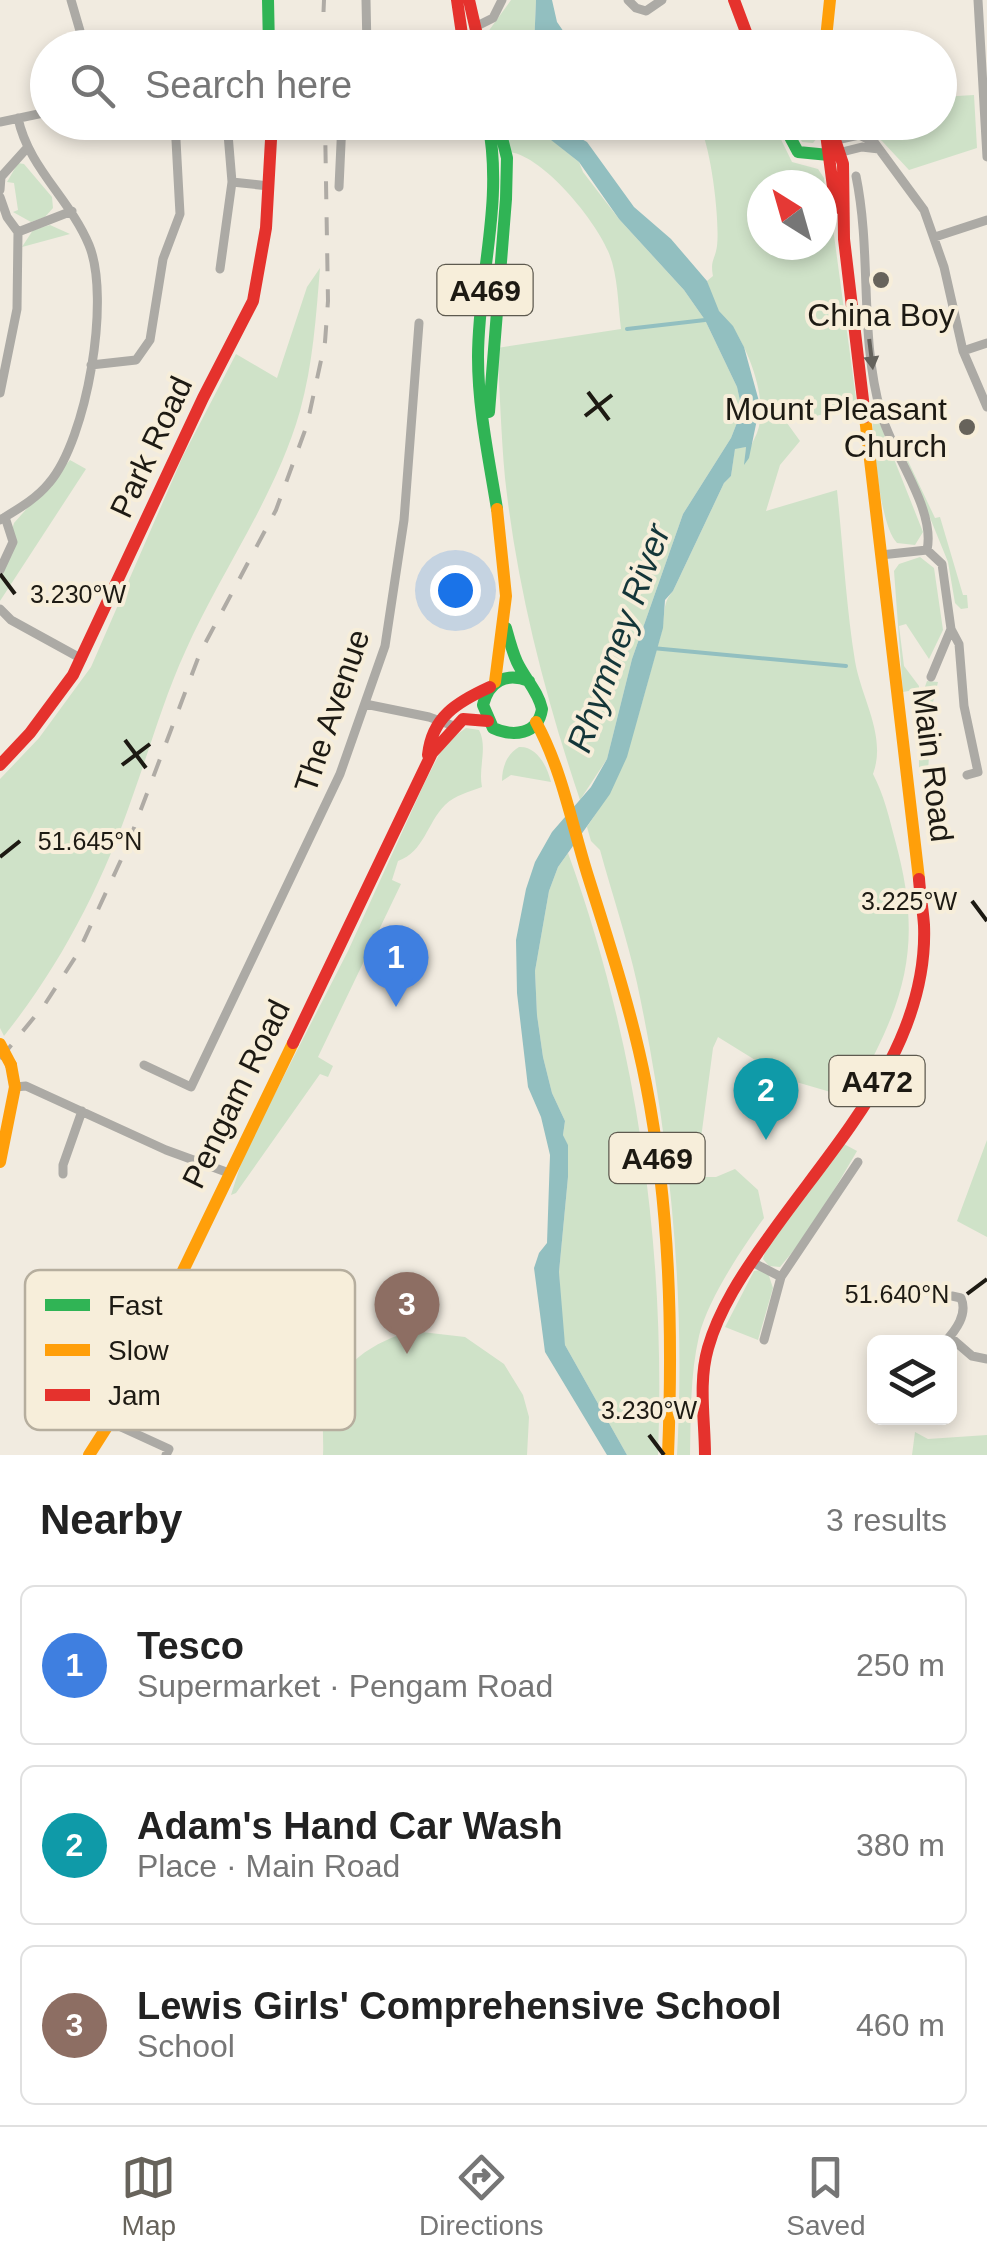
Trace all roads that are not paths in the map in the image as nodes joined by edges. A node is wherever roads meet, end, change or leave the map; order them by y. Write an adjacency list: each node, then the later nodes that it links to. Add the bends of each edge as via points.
1 (71, 0): 13 (street)
2 (268, 0): 14 (main road)
3 (366, 0): 15 (street)
4 (457, 0): 16 (main road)
5 (469, 0): 12 (main road)
6 (502, 0): 12 (street, via 493,18)
7 (628, 0): 8 (street, via 646,11)
8 (662, 0)
9 (734, 0): 18 (main road)
10 (830, 0): 19 (main road)
11 (978, 0): 20 (street)
12 (475, 27): 17 (main road)
13 (80, 30)
14 (269, 30)
15 (367, 30)
16 (461, 30)
17 (476, 30)
18 (745, 30)
19 (827, 30)
20 (984, 44): 34 (street)
21 (30, 116): 22 (street)
22 (18, 118): 23 (street); 35 (street)
23 (0, 122)
24 (176, 140): 53 (street, via 180,214 163,259 150,340 136,360)
25 (228, 140): 39 (street)
26 (271, 140): 40 (main road, Park Road)
27 (341, 140): 41 (street)
28 (491, 140): 56 (main road, A469, via 495,161 478,352)
29 (502, 140): 56 (main road, A469, via 506,199)
30 (790, 140): 36 (main road, via 804,154)
31 (828, 140): 36 (main road, Main Road / A472)
32 (849, 140): 36 (street)
33 (870, 140): 48 (street, via 924,210)
34 (986, 147): 37 (street)
35 (27, 148): 42 (street, via 1,177); 43 (street)
36 (830, 149): 46 (main road, Main Road / A472)
37 (987, 157)
38 (856, 176): 45 (street)
39 (232, 182): 40 (street); 49 (street)
40 (269, 186): 64 (main road, Park Road, via 252,301)
41 (340, 187)
42 (0, 194): 47 (street)
43 (72, 211): 47 (street); 53 (street, via 91,251 98,308)
44 (987, 220): 48 (street)
45 (863, 222): 46 (street); 58 (street, one-way to 58, via 879,409 928,522)
46 (843, 224): 59 (main road, Main Road / A472)
47 (18, 232): 54 (street, via 17,309)
48 (935, 238): 52 (street)
49 (220, 269)
50 (419, 323): 68 (street, The Avenue, via 404,520 385,646)
51 (987, 343): 52 (street)
52 (963, 350): 55 (street)
53 (91, 365): 57 (street, via 69,452 50,482)
54 (0, 393)
55 (987, 406)
56 (490, 458): 62 (main road, A469)
57 (3, 518): 60 (street, via 14,542)
58 (927, 550): 59 (street); 63 (street, via 942,564)
59 (881, 555): 84 (main road, Main Road / A472, via 924,926 922,960 888,1064)
60 (0, 570)
61 (0, 609): 64 (street)
62 (506, 626): 66 (main road, A469); 67 (main road, A469)
63 (951, 628): 65 (street); 75 (street, via 978,772)
64 (82, 659): 74 (main road, Park Road)
65 (931, 677)
66 (529, 680): 67 (main road, via 511,676); 71 (main road, A469, via 542,704)
67 (492, 684): 69 (main road, via 453,704); 70 (main road, A469, via 483,705)
68 (365, 704): 69 (street); 77 (street, The Avenue, via 319,821 191,1086)
69 (438, 721): 72 (street); 73 (main road, Pengam Road)
70 (488, 721): 71 (main road, via 510,734); 72 (main road, via 463,719)
71 (536, 722): 97 (main road, A469, via 565,794 636,1034 659,1176 669,1330)
72 (454, 726): 73 (main road, Pengam Road)
73 (428, 754): 82 (main road, Pengam Road)
74 (0, 765)
75 (967, 775)
76 (0, 1044): 78 (main road, bridge)
77 (144, 1066)
78 (15, 1086): 79 (street); 80 (main road)
79 (82, 1112): 82 (street); 83 (street)
80 (0, 1162)
81 (858, 1162): 86 (street)
82 (229, 1173): 85 (main road, Pengam Road)
83 (63, 1174)
84 (752, 1262): 86 (street); 94 (main road, Main Road / A472, via 708,1352 701,1398)
85 (183, 1270)
86 (781, 1277): 89 (street)
87 (952, 1296): 88 (street, via 964,1305)
88 (951, 1335)
89 (764, 1340)
90 (957, 1346): 91 (street)
91 (987, 1359)
92 (105, 1430): 95 (main road, Pengam Road)
93 (127, 1430): 96 (street, via 168,1450)
94 (706, 1454)
95 (89, 1455)
96 (166, 1455)
97 (668, 1455)

